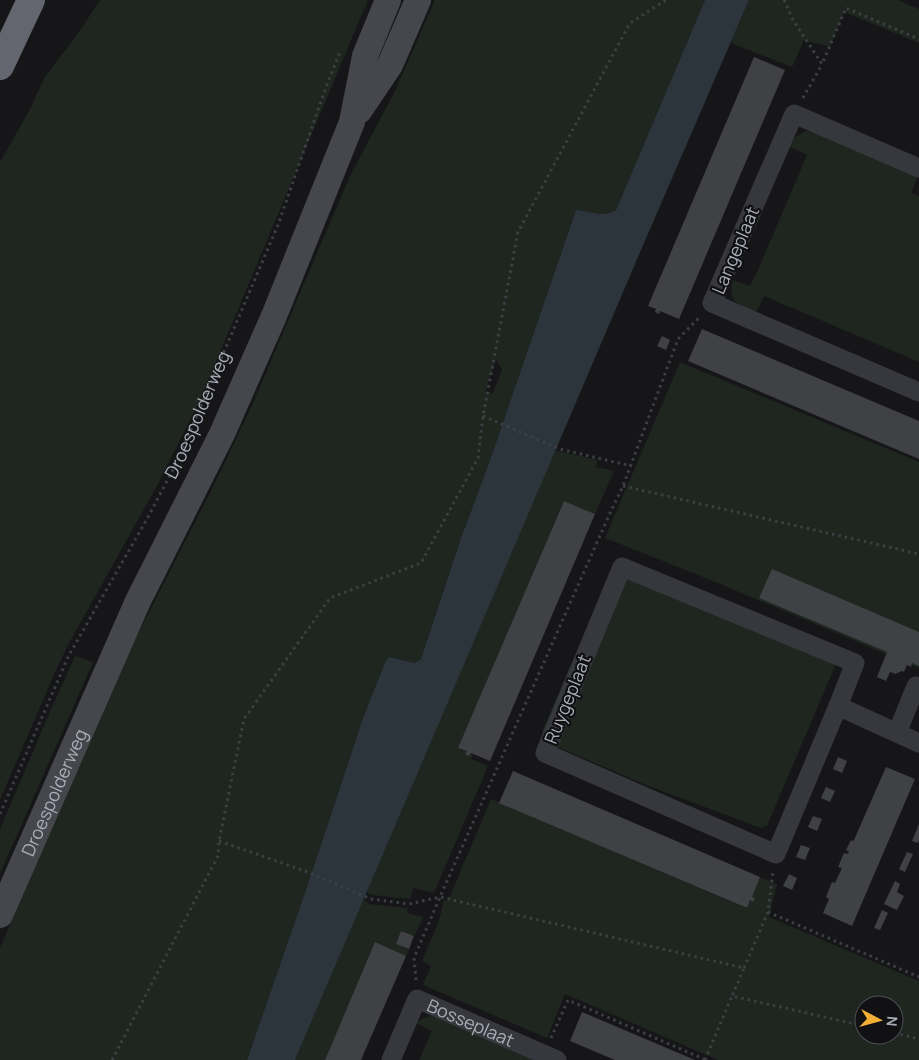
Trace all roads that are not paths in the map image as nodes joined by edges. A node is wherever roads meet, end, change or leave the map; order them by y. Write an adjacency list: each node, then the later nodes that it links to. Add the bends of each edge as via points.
1 (31, 0): 4 (highway)
2 (388, 0): 5 (main road, Droespolderweg, via 365,56)
3 (418, 0): 5 (main road, Droespolderweg, via 390,65)
4 (0, 66)
5 (352, 122): 12 (main road, Droespolderweg, via 274,316 222,434 138,602)
6 (919, 168): 7 (street, Langeplaat, via 794,114 712,304)
7 (919, 392)
8 (919, 688): 10 (street, via 916,686)
9 (838, 706): 9 (street, Ruygeplaat, via 776,854 545,753 622,567 855,663); 10 (street)
10 (897, 733): 11 (street)
11 (919, 742)
12 (0, 915)
13 (550, 1057): 14 (street, Bosseplaat, via 417,999)
14 (391, 1060)

